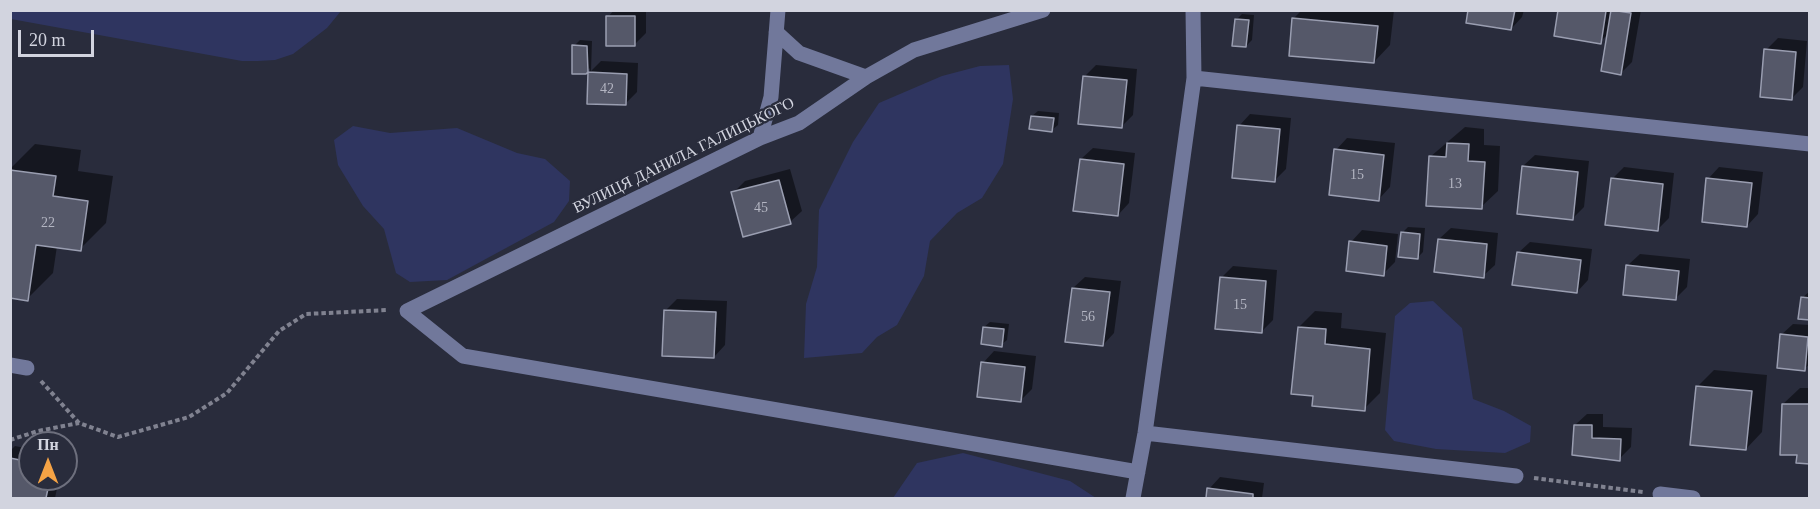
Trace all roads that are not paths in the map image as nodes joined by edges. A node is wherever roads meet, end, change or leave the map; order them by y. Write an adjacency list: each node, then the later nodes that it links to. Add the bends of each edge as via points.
1 (778, 10): 4 (street)
2 (1043, 10): 5 (street, ВУЛИЦЯ ДАНИЛА ГАЛИЦЬКОГО, via 914,50)
3 (1193, 10): 6 (street)
4 (776, 32): 5 (street, via 799,52); 7 (street, via 771,97)
5 (866, 76): 7 (street, ВУЛИЦЯ ДАНИЛА ГАЛИЦЬКОГО, via 799,123)
6 (1194, 78): 8 (street); 11 (street)
7 (760, 138): 12 (street, ВУЛИЦЯ ДАНИЛА ГАЛИЦЬКОГО, via 407,311 463,356)
8 (1809, 144)
9 (10, 365): 10 (street)
10 (27, 368)
11 (1145, 433): 12 (street); 13 (street)
12 (1138, 472): 15 (street)
13 (1516, 476)
14 (1660, 495): 16 (street)
15 (1133, 498)
16 (1693, 498)

